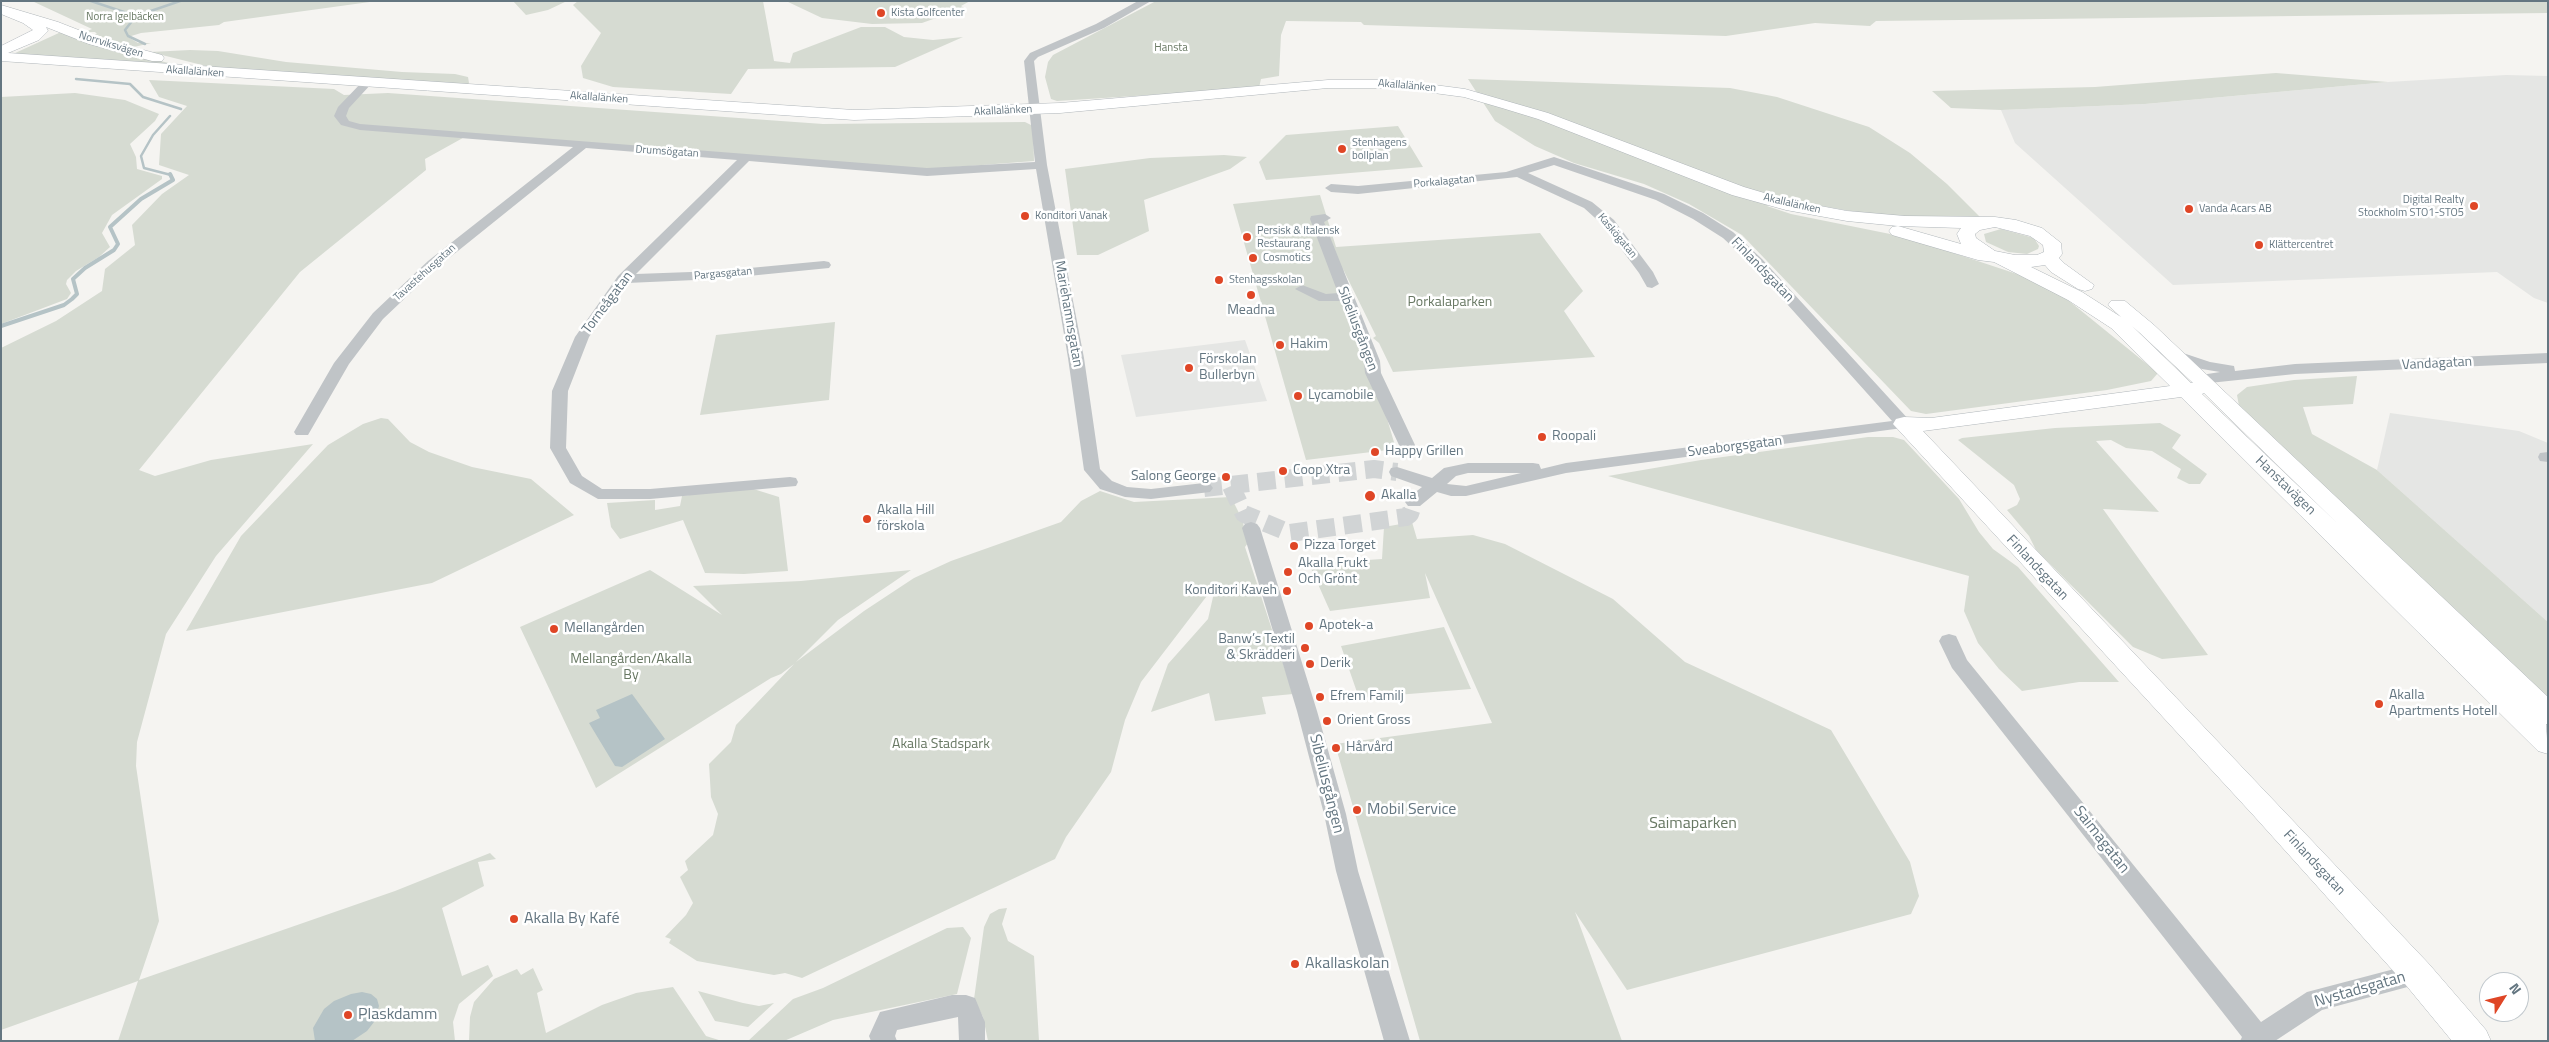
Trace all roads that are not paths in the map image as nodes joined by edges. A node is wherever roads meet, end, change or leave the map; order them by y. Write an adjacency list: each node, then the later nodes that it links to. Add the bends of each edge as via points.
1 (1146, 1): 10 (street, Mariehamnsgatan, via 1031,57)
2 (1, 9): 3 (main road, Norrviksvägen)
3 (17, 15): 4 (main road, Norrviksvägen); 5 (main road, Norrviksvägen, via 41,31)
4 (59, 27): 6 (main road, via 56,32); 8 (main road, Norrviksvägen, via 135,52)
5 (1, 52)
6 (1, 57): 8 (main road, Akallalänken)
7 (1, 64): 9 (main road, Akallalänken)
8 (222, 74): 9 (main road, Akallalänken)
9 (365, 84): 10 (main road, Akallalänken, via 819,119 936,121); 11 (street, Drumsögatan, via 340,116 352,126)
10 (1036, 113): 14 (street, Mariehamnsgatan); 18 (main road, Akallalänken, via 1328,84 1418,86 1465,93 1543,116 1786,205 1846,216); 19 (main road, Akallalänken, via 1339,91 1426,93 1504,108 1745,198 1795,211)
11 (583, 145): 12 (street, Drumsögatan); 35 (street, Tavastehusgatan, via 440,258 378,316 342,363)
12 (748, 157): 14 (street, Drumsögatan, via 927,172); 25 (street, Torneågatan)
13 (1554, 161): 15 (street, Porkalagatan); 34 (street, Finlandsgatan, via 1660,197 1728,235 1757,262)
14 (1041, 165): 40 (street, Mariehamnsgatan, via 1076,358 1092,470 1106,485 1125,492 1151,494)
15 (1518, 174): 16 (street, Porkalagatan, via 1358,190); 26 (street, Kaskögatan, via 1588,205 1609,223)
16 (1331, 188)
17 (1324, 218): 28 (street, Sibeliusgången, via 1316,219)
18 (1985, 223): 20 (main road, via 1969,229); 21 (main road, Akallalänken, via 2016,225 2036,232 2052,243 2053,254)
19 (1876, 225): 20 (main road, Akallalänken, via 1920,229); 24 (main road)
20 (1967, 239): 22 (main road, Hanstavägen, via 1980,250)
21 (2048, 258): 22 (main road, via 2028,262); 29 (main road, Hanstavägen, via 2058,268 2124,310)
22 (2001, 259): 24 (main road, Hanstavägen)
23 (824, 265): 25 (street, Pargasgatan, via 718,276)
24 (2026, 270): 33 (main road, Hanstavägen, via 2099,310)
25 (623, 279): 38 (street, Torneågatan, via 582,337 560,391 558,448 576,480 598,494 650,494)
26 (1652, 284)
27 (1302, 289): 28 (street, via 1324,298)
28 (1345, 297): 36 (street, Sibeliusgången, via 1372,361 1373,373)
29 (2174, 354): 31 (street, Vandagatan, via 2216,368 2269,366); 33 (main road, Hanstavägen)
30 (2548, 358): 32 (street, Vandagatan)
31 (2295, 369): 32 (street, Vandagatan); 33 (street, Vandagatan)
32 (2326, 369): 33 (street, Vandagatan)
33 (2194, 385): 34 (main road, Sveaborgsgatan, via 1931,425); 44 (main road, Hanstavägen); 45 (main road, Hanstavägen)
34 (1904, 424): 39 (street, Sveaborgsgatan, via 1566,468 1466,491 1451,491); 46 (main road, Finlandsgatan)
35 (302, 432)
36 (1407, 446)
37 (1397, 472): 39 (street, Sveaborgsgatan)
38 (790, 482)
39 (1435, 485): 41 (street)
40 (1204, 488)
41 (1414, 502)
42 (1251, 528): 50 (street, Sibeliusgången, via 1307,711 1347,871)
43 (1949, 641): 47 (street, Saimagatan, via 1959,663)
44 (2548, 714)
45 (2548, 743)
46 (2417, 974): 47 (street, Nystadsgatan, via 2316,1000); 51 (main road, Finlandsgatan)
47 (2255, 1039)
48 (884, 1041): 49 (street, via 882,1036 889,1020 952,1006 966,1006 972,1022)
49 (971, 1041)
50 (1396, 1041)
51 (2474, 1041)

